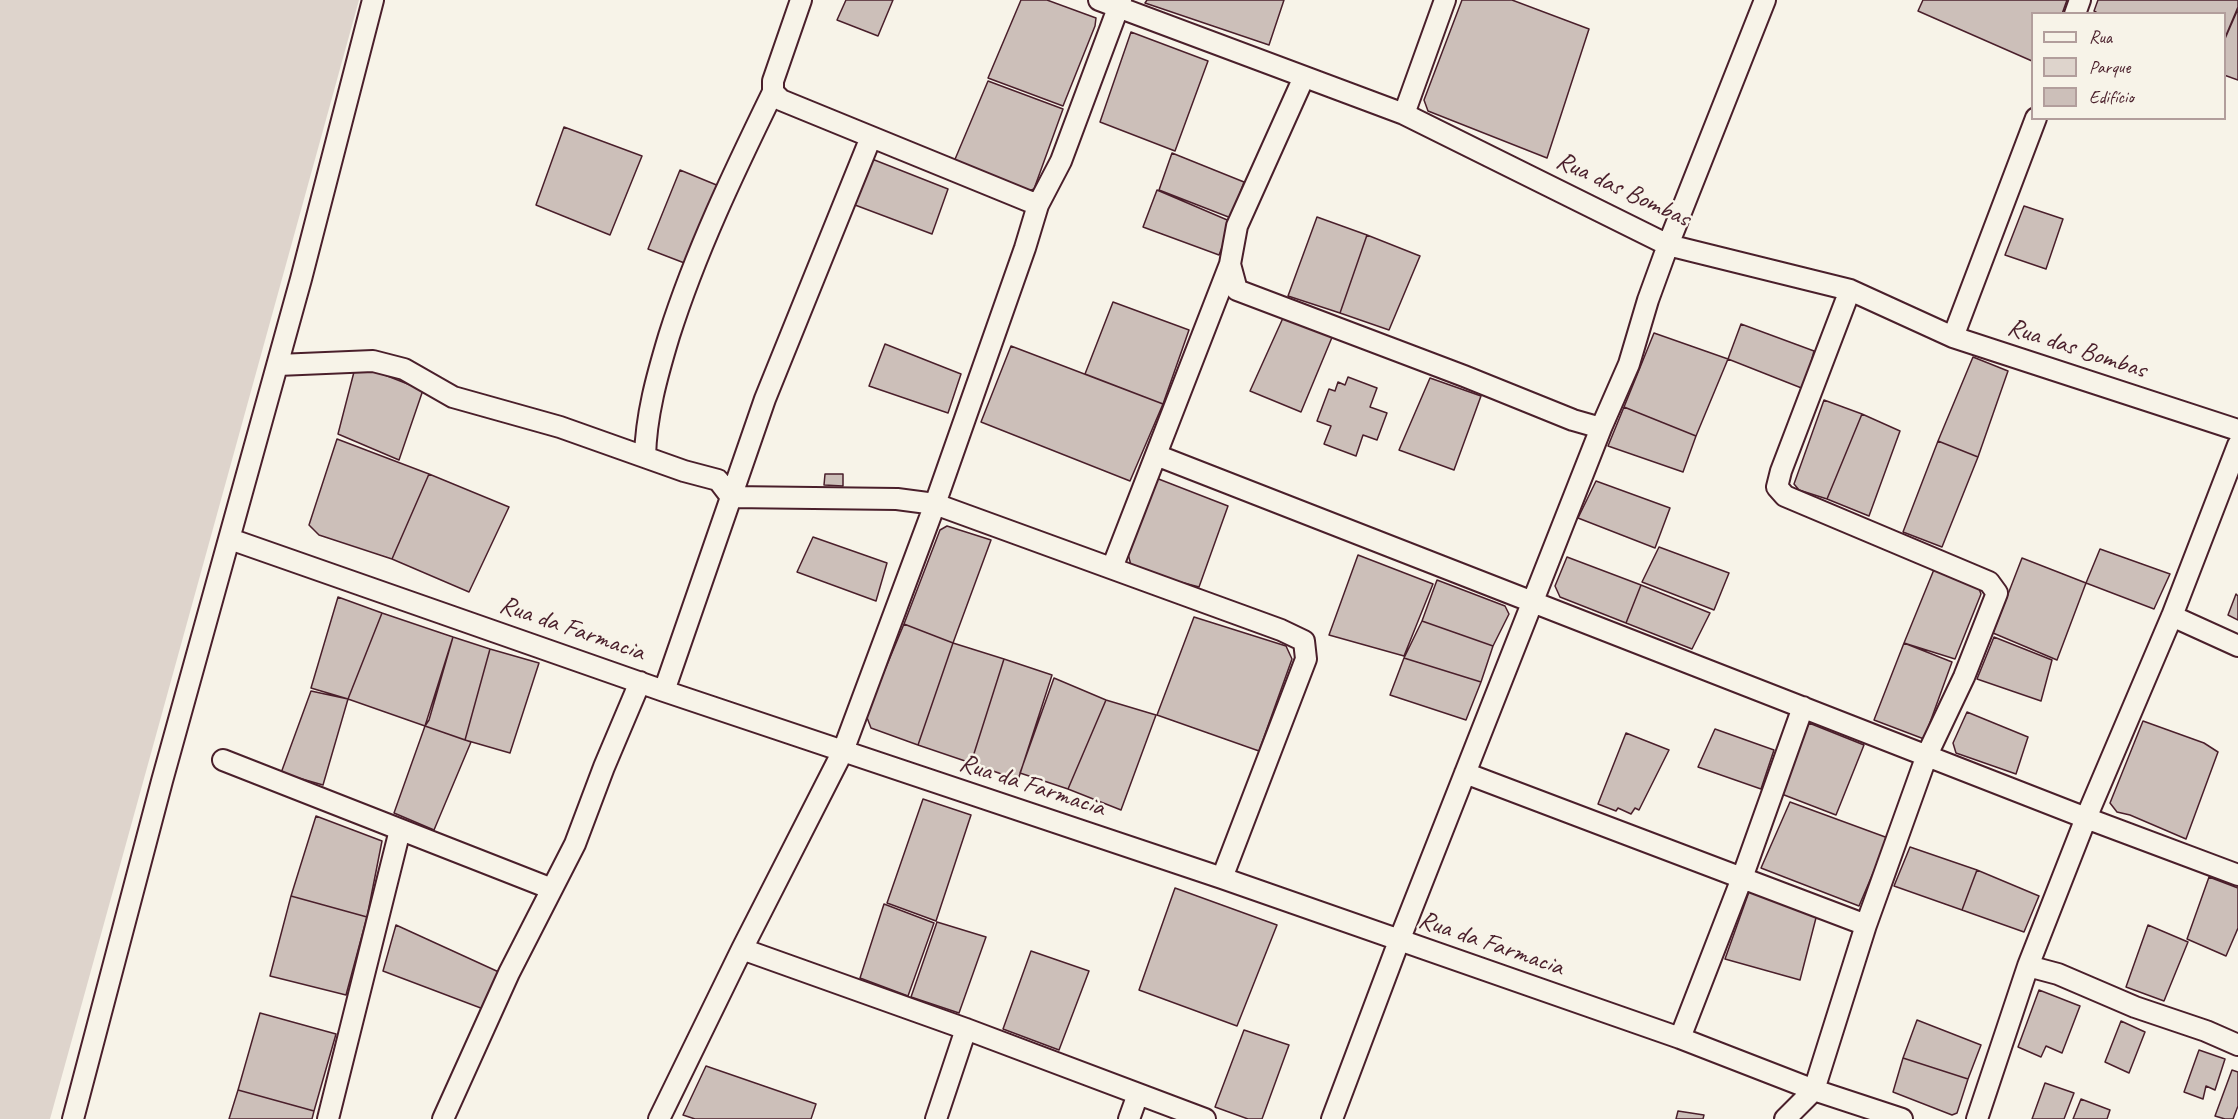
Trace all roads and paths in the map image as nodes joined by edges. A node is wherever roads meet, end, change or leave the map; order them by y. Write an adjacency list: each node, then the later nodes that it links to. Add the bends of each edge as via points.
1 (373, 0): 17 (street)
2 (801, 0): 8 (street, via 773,81)
3 (1099, 0): 6 (street, Rua das Bombas)
4 (1445, 0): 9 (street)
5 (1765, 0): 13 (street)
6 (1119, 4): 7 (street, Rua das Bombas); 12 (street, via 1061,161)
7 (1304, 77): 9 (street, Rua das Bombas); 14 (street, via 1237,226)
8 (773, 92): 11 (street, via 781,100); 22 (street, via 684,288 658,372 646,429)
9 (1404, 114): 13 (street, Rua das Bombas)
10 (2035, 120): 16 (street)
11 (871, 137): 12 (street); 23 (street, via 773,378)
12 (1038, 205): 24 (street)
13 (1668, 245): 15 (street, Rua das Bombas); 18 (street, via 1629,364)
14 (1230, 264): 18 (street, via 1237,290); 21 (street)
15 (1850, 290): 16 (street, Rua das Bombas); 34 (street, via 1777,487 1785,496 1989,582 1997,593 1964,677)
16 (1953, 337): 19 (street, Rua das Bombas)
17 (278, 365): 22 (street, via 373,361 404,369 453,397 560,427); 25 (street)
18 (1601, 428): 27 (street)
19 (2238, 430)
20 (2238, 445): 28 (street)
21 (1155, 455): 26 (street); 27 (street)
22 (645, 457): 23 (street, via 718,480)
23 (731, 497): 24 (street, via 897,499); 31 (street)
24 (934, 504): 26 (street); 33 (street)
25 (230, 539): 30 (street, Rua da Farmacia); 52 (street)
26 (1112, 568): 40 (street, via 1304,641 1306,659)
27 (1533, 601): 32 (street); 36 (street)
28 (2172, 616): 29 (street); 37 (street)
29 (2238, 646)
30 (640, 682): 31 (street, Rua da Farmacia); 42 (street, via 575,844)
31 (664, 691): 33 (street, Rua da Farmacia)
32 (1803, 707): 34 (street); 41 (street)
33 (843, 751): 40 (street, Rua da Farmacia); 45 (street)
34 (1927, 755): 37 (street); 43 (street)
35 (223, 760): 38 (street)
36 (1465, 773): 41 (street); 44 (street)
37 (2086, 818): 39 (street); 46 (street)
38 (400, 830): 42 (street); 53 (street)
39 (2238, 875)
40 (1222, 878): 44 (street, Rua da Farmacia)
41 (1742, 878): 43 (street); 48 (street)
42 (552, 889): 54 (street)
43 (1866, 925): 50 (street)
44 (1399, 941): 48 (street, Rua da Farmacia); 59 (street)
45 (742, 949): 47 (street); 55 (street)
46 (2028, 966): 49 (street, via 2058,974); 62 (street)
47 (966, 1029): 51 (street); 56 (street)
48 (1680, 1038): 50 (street, Rua da Farmacia)
49 (2238, 1045)
50 (1814, 1090): 60 (street); 61 (street, Rua da Farmacia)
51 (1138, 1094): 57 (street); 58 (street)
52 (73, 1119)
53 (328, 1119)
54 (443, 1119)
55 (659, 1119)
56 (936, 1119)
57 (1129, 1119)
58 (1205, 1119)
59 (1332, 1119)
60 (1785, 1119)
61 (1902, 1119)
62 (1977, 1119)

